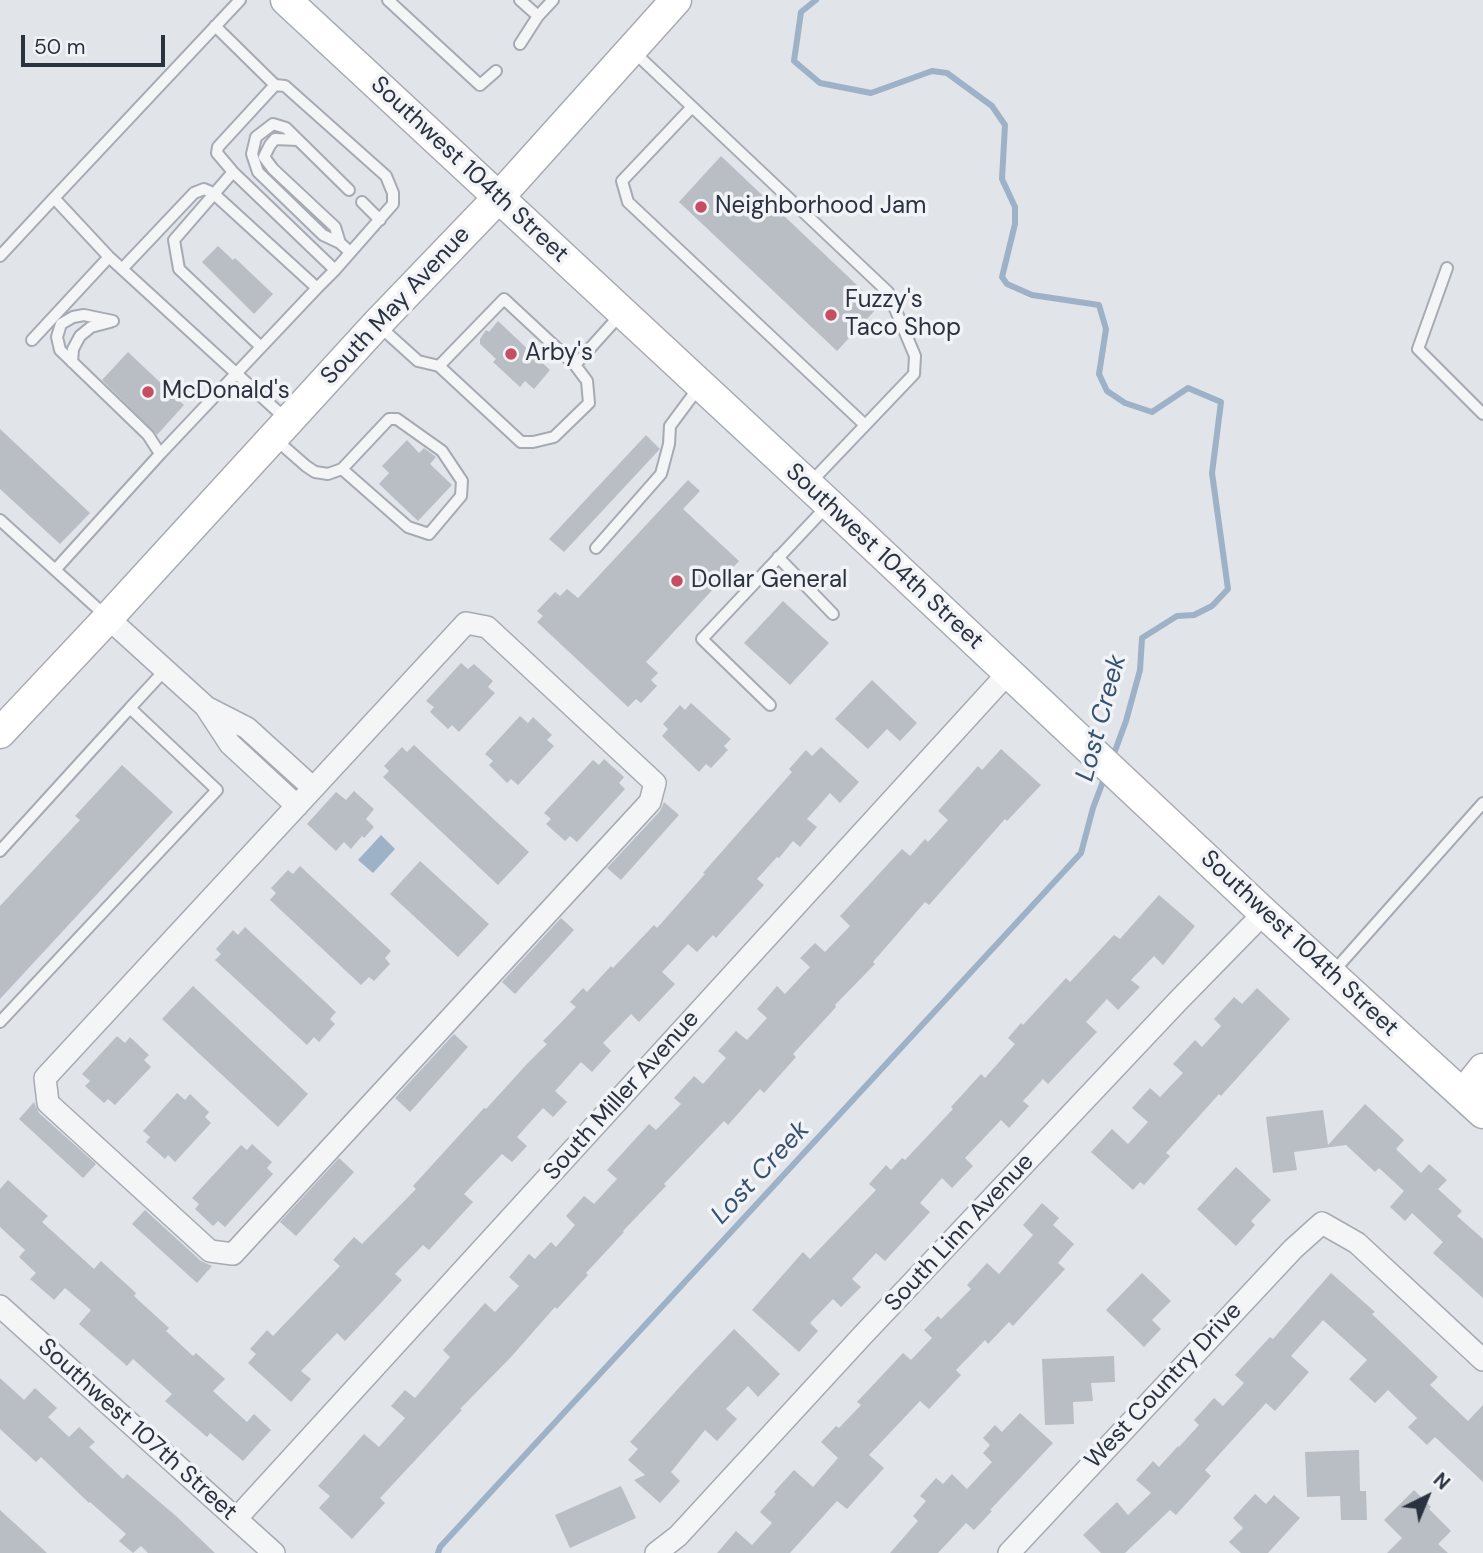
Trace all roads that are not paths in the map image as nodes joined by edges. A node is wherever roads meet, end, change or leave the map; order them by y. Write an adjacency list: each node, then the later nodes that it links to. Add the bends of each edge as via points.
1 (240, 0): 8 (lane)
2 (286, 0): 17 (main road, Southwest 104th Street)
3 (388, 0): 11 (lane, via 480,85)
4 (520, 0): 7 (lane)
5 (553, 0): 7 (lane)
6 (676, 0): 10 (main road, South May Avenue)
7 (538, 16): 9 (lane)
8 (215, 26): 12 (lane); 18 (lane)
9 (520, 44)
10 (631, 49): 13 (lane); 17 (main road, South May Avenue)
11 (496, 71)
12 (275, 85): 14 (lane, via 218,146 217,153); 20 (lane, via 285,86 386,176 393,204)
13 (692, 107): 38 (lane, via 888,292 915,356 914,374); 38 (lane, via 622,181 628,202)
14 (233, 172): 16 (lane); 26 (lane)
15 (349, 190): 21 (lane, via 286,128 272,124 256,137 252,155 258,172 323,235)
16 (213, 193): 25 (lane, via 204,189 194,193); 27 (lane); 31 (lane, via 174,240 179,269)
17 (499, 197): 28 (main road, Southwest 104th Street); 29 (main road, South May Avenue)
18 (54, 198): 22 (lane); 23 (lane)
19 (362, 202): 20 (lane)
20 (380, 220): 21 (lane)
21 (350, 252): 26 (lane)
22 (0, 256)
23 (109, 257): 25 (lane); 30 (lane)
24 (1447, 268): 37 (lane, via 1418,349)
25 (122, 269): 35 (lane)
26 (335, 270): 27 (lane)
27 (317, 288): 31 (lane)
28 (623, 312): 33 (lane); 36 (main road, Southwest 104th Street)
29 (377, 324): 34 (lane, via 418,361); 39 (main road, South May Avenue)
30 (32, 340)
31 (261, 347): 35 (lane)
32 (72, 362): 32 (lane, via 60,350 61,324 84,315 113,321 91,327 80,336); 40 (lane)
33 (575, 365): 34 (lane, via 504,299); 34 (lane, via 587,382 589,403 554,437 533,442 521,442)
34 (439, 366)
35 (236, 373): 39 (lane); 40 (lane)
36 (701, 385): 42 (main road, Southwest 104th Street); 44 (lane, via 670,426 661,474)
37 (1483, 414)
38 (865, 425): 42 (lane)
39 (282, 430): 41 (lane, via 315,472); 48 (main road, South May Avenue)
40 (159, 451): 46 (lane)
41 (342, 469): 41 (lane, via 389,419 397,419 442,451 462,481 461,496 429,534 408,527)
42 (819, 494): 45 (lane); 50 (main road, Southwest 104th Street)
43 (0, 520): 46 (lane)
44 (596, 548)
45 (778, 558): 47 (lane); 51 (lane, via 702,639)
46 (55, 570): 48 (lane)
47 (833, 614)
48 (108, 618): 49 (street); 54 (main road, South May Avenue)
49 (165, 670): 52 (street); 53 (lane)
50 (1008, 673): 59 (main road, Southwest 104th Street); 66 (street, South Miller Avenue)
51 (771, 705)
52 (205, 706): 55 (street, via 247,728); 57 (street, via 230,744)
53 (130, 708): 58 (lane); 61 (lane, via 217,790)
54 (0, 733)
55 (313, 788): 57 (street); 57 (street, via 466,623 487,627 655,783 650,802 233,1254 210,1251 48,1103 45,1078)
56 (1483, 803): 60 (lane)
57 (297, 806)
58 (2, 844)
59 (1264, 913): 60 (main road, Southwest 104th Street); 68 (street, South Linn Avenue, via 678,1536)
60 (1331, 974): 63 (main road, Southwest 104th Street)
61 (0, 1022)
62 (1483, 1069): 63 (main road)
63 (1473, 1103)
64 (0, 1306): 66 (street, Southwest 107th Street)
65 (1483, 1360): 69 (street, West Country Drive, via 1357,1242 1322,1223)
66 (236, 1519): 67 (street, Southwest 107th Street)
67 (274, 1553)
68 (656, 1553)
69 (1009, 1553)

